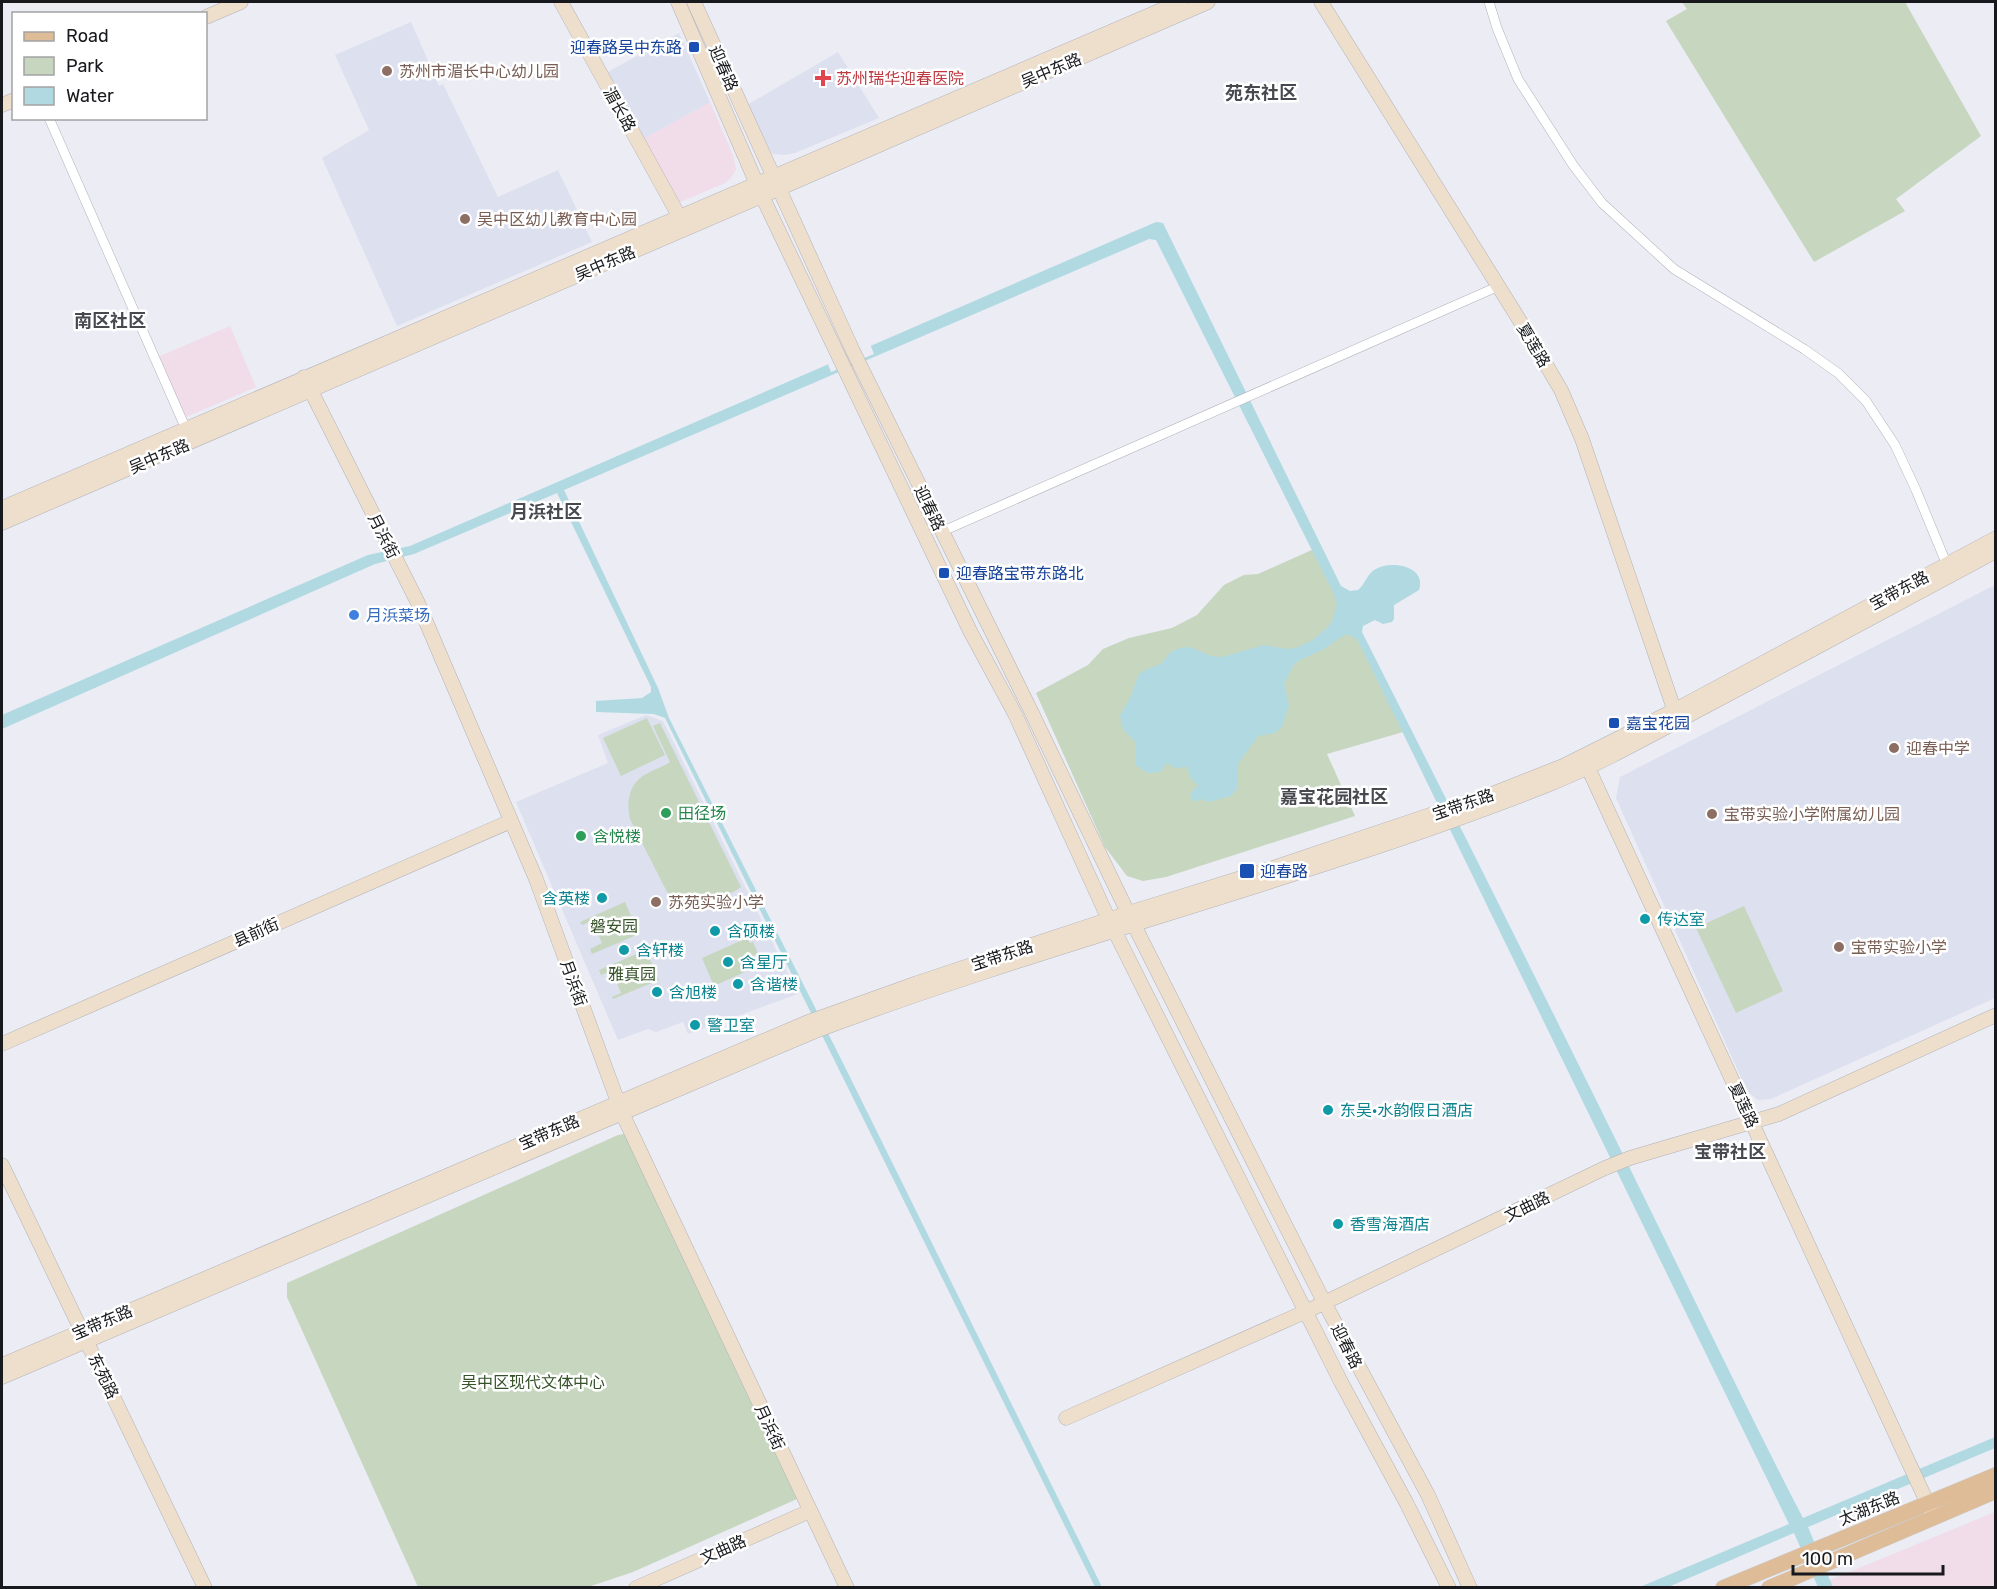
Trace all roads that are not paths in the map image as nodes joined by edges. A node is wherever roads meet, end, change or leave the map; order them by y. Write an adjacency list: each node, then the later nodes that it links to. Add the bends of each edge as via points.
1 (241, 2): 9 (main road)
2 (561, 2): 14 (main road, 湄长路)
3 (678, 2): 12 (main road, 迎春路)
4 (694, 2): 11 (main road, 迎春路)
5 (1180, 2): 11 (main road, 吴中东路)
6 (1208, 2): 11 (main road, 吴中东路)
7 (1321, 2): 15 (main road, 夏莲路)
8 (1489, 2): 25 (street, via 1518,80 1602,203 1674,269 1810,353 1838,373 1866,401 1895,445)
9 (207, 17)
10 (50, 120): 19 (street)
11 (776, 182): 12 (main road, 吴中东路); 13 (main road, 吴中东路); 16 (main road, 迎春路)
12 (756, 183): 13 (main road, 迎春路); 14 (main road, 吴中东路)
13 (762, 196): 16 (main road, 迎春路); 18 (main road, 吴中东路)
14 (679, 216): 17 (main road, 吴中东路)
15 (1499, 286): 22 (street); 26 (main road, 夏莲路, via 1556,382 1577,426)
16 (848, 359): 22 (main road, 迎春路); 30 (main road, 迎春路, via 970,631 1015,714)
17 (304, 377): 18 (main road, 月浜街); 19 (main road, 吴中东路)
18 (310, 391): 21 (main road, 吴中东路); 28 (main road, 月浜街, via 418,603)
19 (186, 429): 20 (main road, 吴中东路)
20 (2, 508)
21 (2, 523)
22 (941, 532): 29 (main road, 迎春路)
23 (1995, 538): 25 (main road, 宝带东路)
24 (1995, 551): 26 (main road, 宝带东路)
25 (1947, 565): 26 (main road, 宝带东路)
26 (1675, 716): 27 (main road, 宝带东路)
27 (1586, 762): 29 (main road, 宝带东路, via 1274,880); 34 (main road, 夏莲路)
28 (511, 821): 32 (main road, 县前街); 33 (main road, 月浜街)
29 (1131, 919): 30 (main road, 宝带东路); 36 (main road, 迎春路)
30 (1112, 925): 33 (main road, 宝带东路, via 920,993 818,1024); 37 (main road, 迎春路)
31 (1995, 1015): 34 (main road, 文曲路)
32 (2, 1044)
33 (620, 1108): 38 (main road, 宝带东路); 44 (main road, 月浜街)
34 (1752, 1123): 36 (main road, 文曲路, via 1610,1166); 45 (main road, 夏莲路)
35 (2, 1165): 38 (main road, 东苑路)
36 (1324, 1302): 37 (main road, 文曲路); 50 (main road, 迎春路, via 1428,1495)
37 (1306, 1311): 41 (main road, 文曲路); 49 (main road, 迎春路)
38 (85, 1335): 39 (main road, 宝带东路); 40 (main road, 宝带东路); 46 (main road, 东苑路)
39 (2, 1365)
40 (2, 1377)
41 (1066, 1418)
42 (1995, 1475): 45 (main road, 太湖东路)
43 (1995, 1491): 45 (main road, 太湖东路)
44 (810, 1511): 47 (main road, 文曲路); 48 (main road, 月浜街)
45 (1931, 1511): 51 (main road, 太湖东路, via 1818,1547); 52 (main road, 太湖东路)
46 (205, 1587)
47 (636, 1587)
48 (847, 1587)
49 (1449, 1587)
50 (1470, 1587)
51 (1723, 1587)
52 (1769, 1587)

